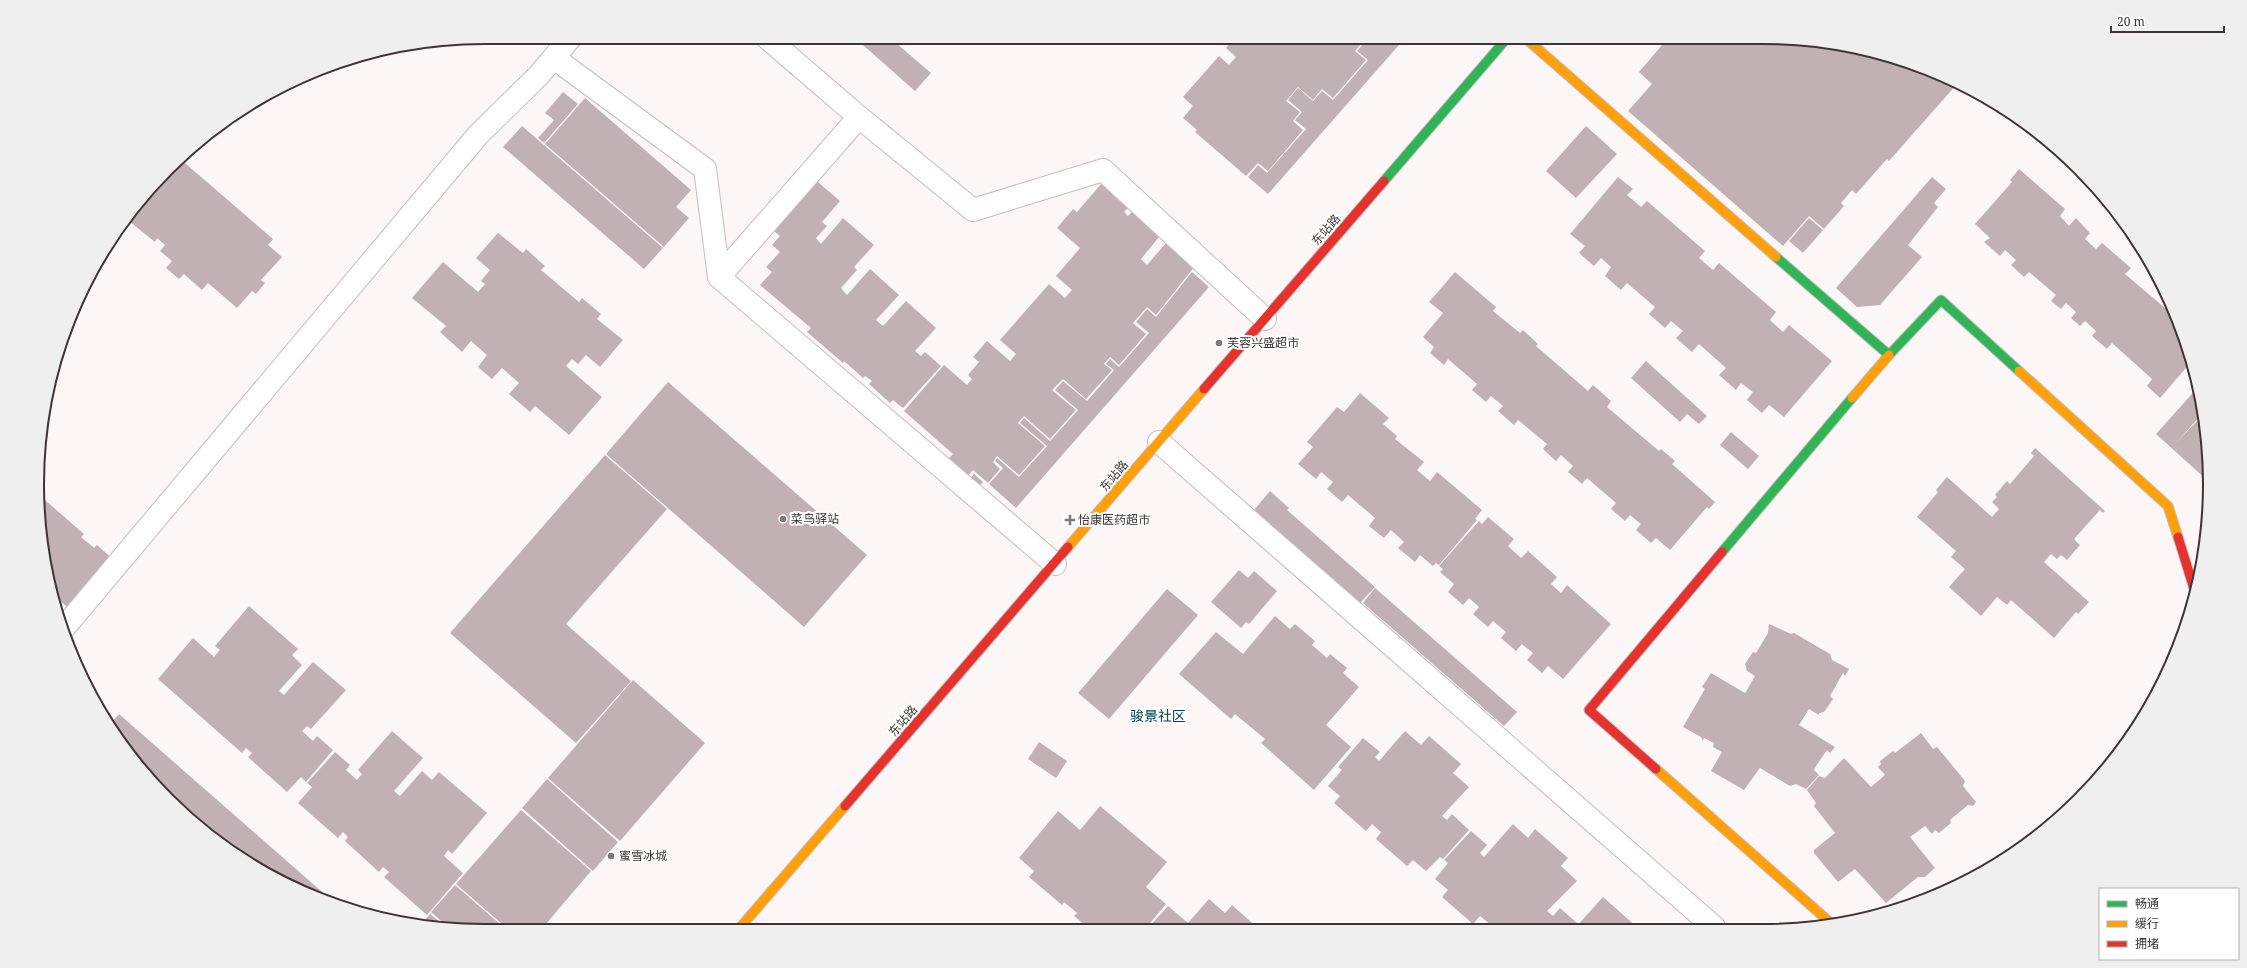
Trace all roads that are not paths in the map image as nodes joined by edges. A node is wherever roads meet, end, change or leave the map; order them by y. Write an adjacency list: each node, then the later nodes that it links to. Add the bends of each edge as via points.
1 (565, 44): 5 (street)
2 (774, 44): 6 (street)
3 (1502, 44): 8 (street, 东站路)
4 (1532, 44): 9 (street)
5 (554, 58): 7 (street, via 705,169); 13 (street, via 478,135)
6 (859, 117): 7 (street); 8 (street, via 973,210 1103,170)
7 (719, 277): 11 (street)
8 (1265, 319): 10 (street, 东站路)
9 (1889, 355): 12 (street, via 1941,300 2168,506); 14 (street, via 1589,710)
10 (1159, 442): 11 (street, 东站路); 16 (street)
11 (1055, 564): 15 (street, 东站路)
12 (2192, 582)
13 (67, 624)
14 (1826, 919)
15 (743, 924)
16 (1709, 924)

